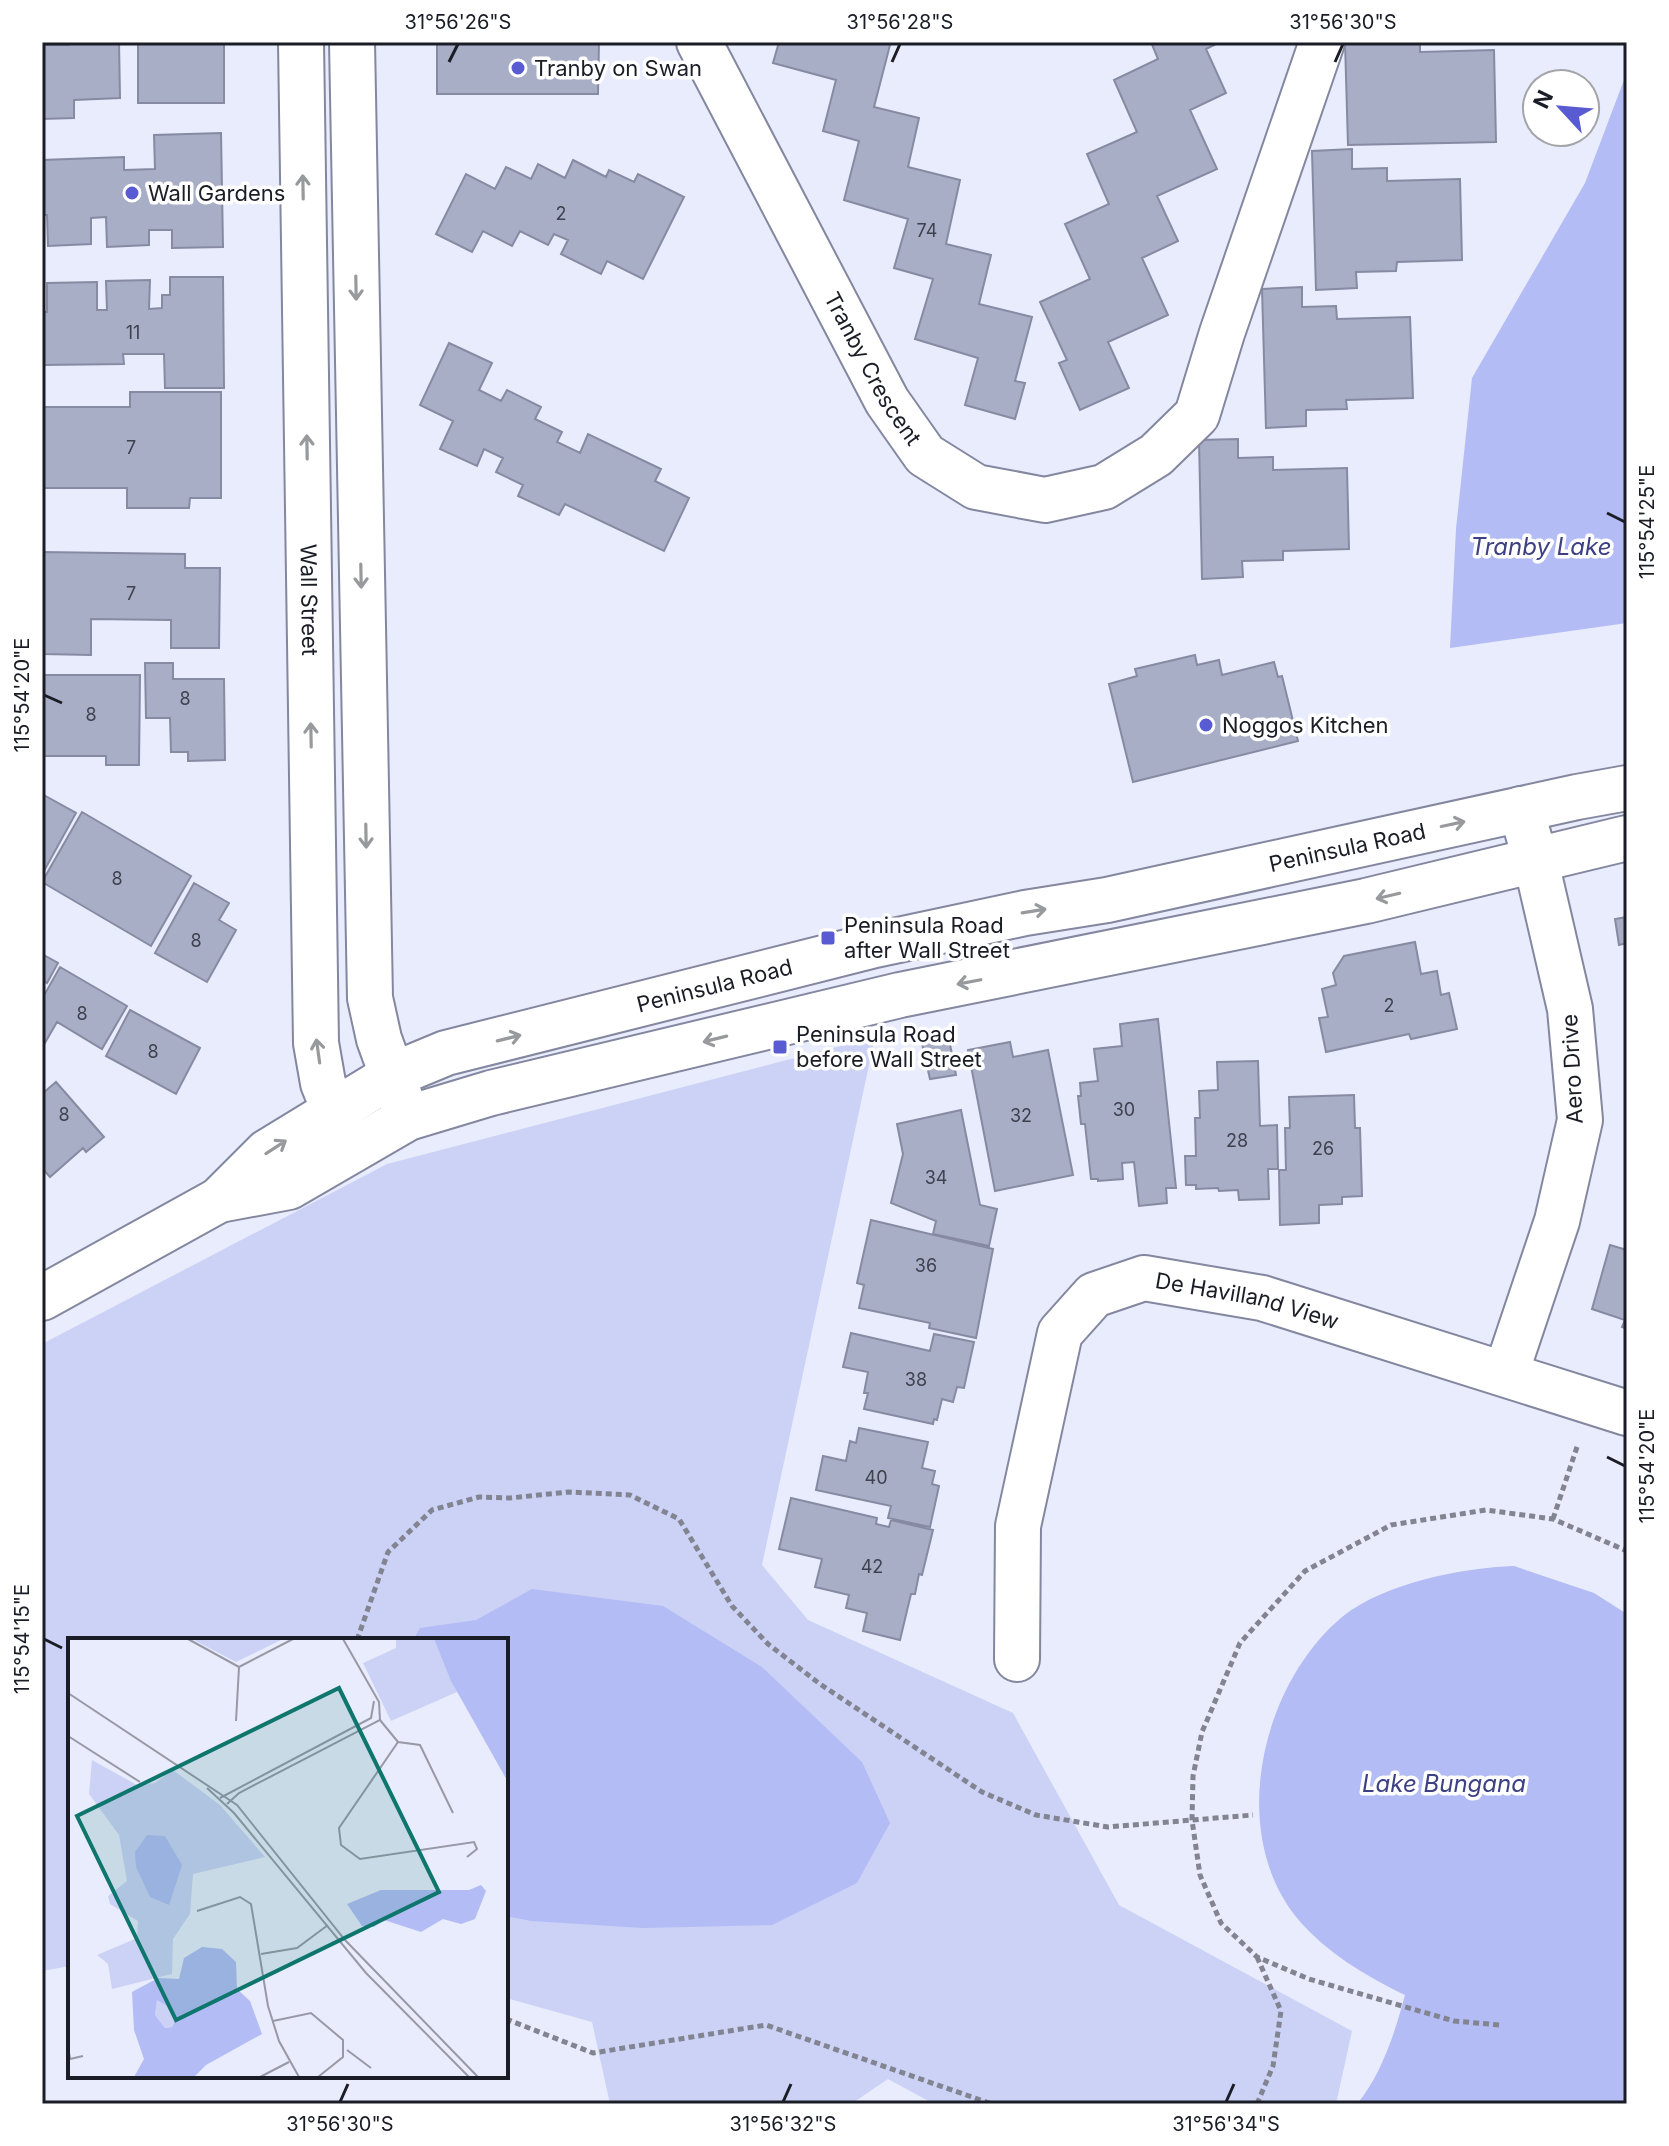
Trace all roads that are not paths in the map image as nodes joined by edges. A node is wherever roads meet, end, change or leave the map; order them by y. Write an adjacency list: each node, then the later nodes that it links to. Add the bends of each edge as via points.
1 (301, 42): 5 (street, Wall Street)
2 (699, 42): 3 (street, Tranby Crescent, via 887,401 925,455 976,487 1045,500 1104,487 1156,455 1197,415)
3 (1322, 42)
4 (352, 62): 5 (street); 6 (street, one-way to 6)
5 (301, 88): 7 (street, Wall Street, one-way to 5)
6 (360, 506): 7 (street); 9 (street, one-way to 9)
7 (308, 508): 10 (street, Wall Street, one-way to 7)
8 (1627, 788): 11 (street, Peninsula Road)
9 (365, 793): 10 (street); 16 (street, one-way to 16, via 370,998)
10 (312, 795): 17 (street, Wall Street, one-way to 10, via 316,1043)
11 (1521, 809): 13 (street, Aero Drive); 14 (street, Peninsula Road, one-way to 11)
12 (1627, 838): 13 (street, Peninsula Road)
13 (1536, 862): 15 (street, Peninsula Road, one-way to 15); 22 (street, Aero Drive, via 1570,1009 1580,1120 1557,1221)
14 (1162, 888): 15 (street); 16 (street, Peninsula Road, one-way to 14, via 446,1053 875,945)
15 (1170, 942): 18 (street, Peninsula Road, one-way to 18, via 900,995 486,1094)
16 (393, 1075): 17 (street, Peninsula Road); 18 (street)
17 (333, 1111): 19 (street, Wall Street); 20 (street, Peninsula Road, one-way to 17, via 267,1152)
18 (408, 1118): 19 (street, Peninsula Road)
19 (351, 1151): 20 (street, Peninsula Road, via 289,1187)
20 (219, 1200): 21 (street, Peninsula Road)
21 (42, 1298)
22 (1506, 1373): 23 (street, De Havilland View); 24 (street, De Havilland View, via 1262,1298 1144,1278 1094,1295 1060,1333 1018,1526)
23 (1610, 1408)
24 (1017, 1659)

